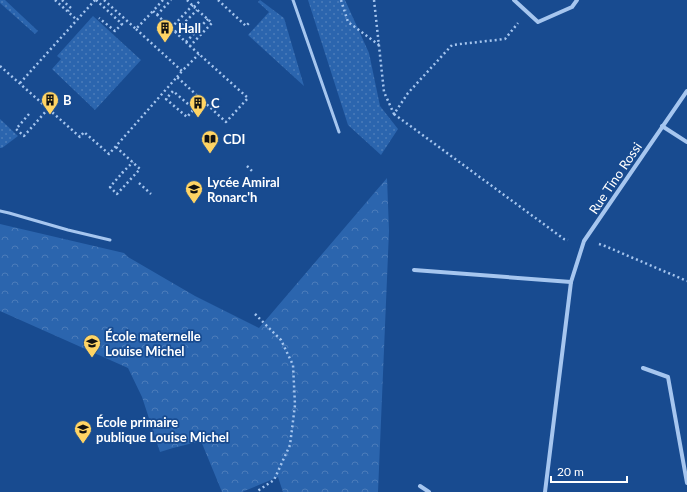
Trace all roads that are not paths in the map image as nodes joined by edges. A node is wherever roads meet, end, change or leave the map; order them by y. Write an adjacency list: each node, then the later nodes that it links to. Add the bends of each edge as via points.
1 (293, 0): 6 (lane)
2 (514, 0): 3 (street, via 538,22 572,7)
3 (577, 0)
4 (687, 91): 5 (street, Rue Tino Rossi)
5 (662, 126): 7 (street); 11 (street, Rue Tino Rossi, via 584,241)
6 (339, 132)
7 (687, 142)
8 (0, 211): 9 (lane)
9 (110, 240)
10 (414, 270): 11 (street)
11 (571, 282): 16 (street, Rue Tino Rossi)
12 (643, 368): 13 (street, via 668,377)
13 (687, 483)
14 (420, 486): 15 (street)
15 (429, 492)
16 (546, 492)

